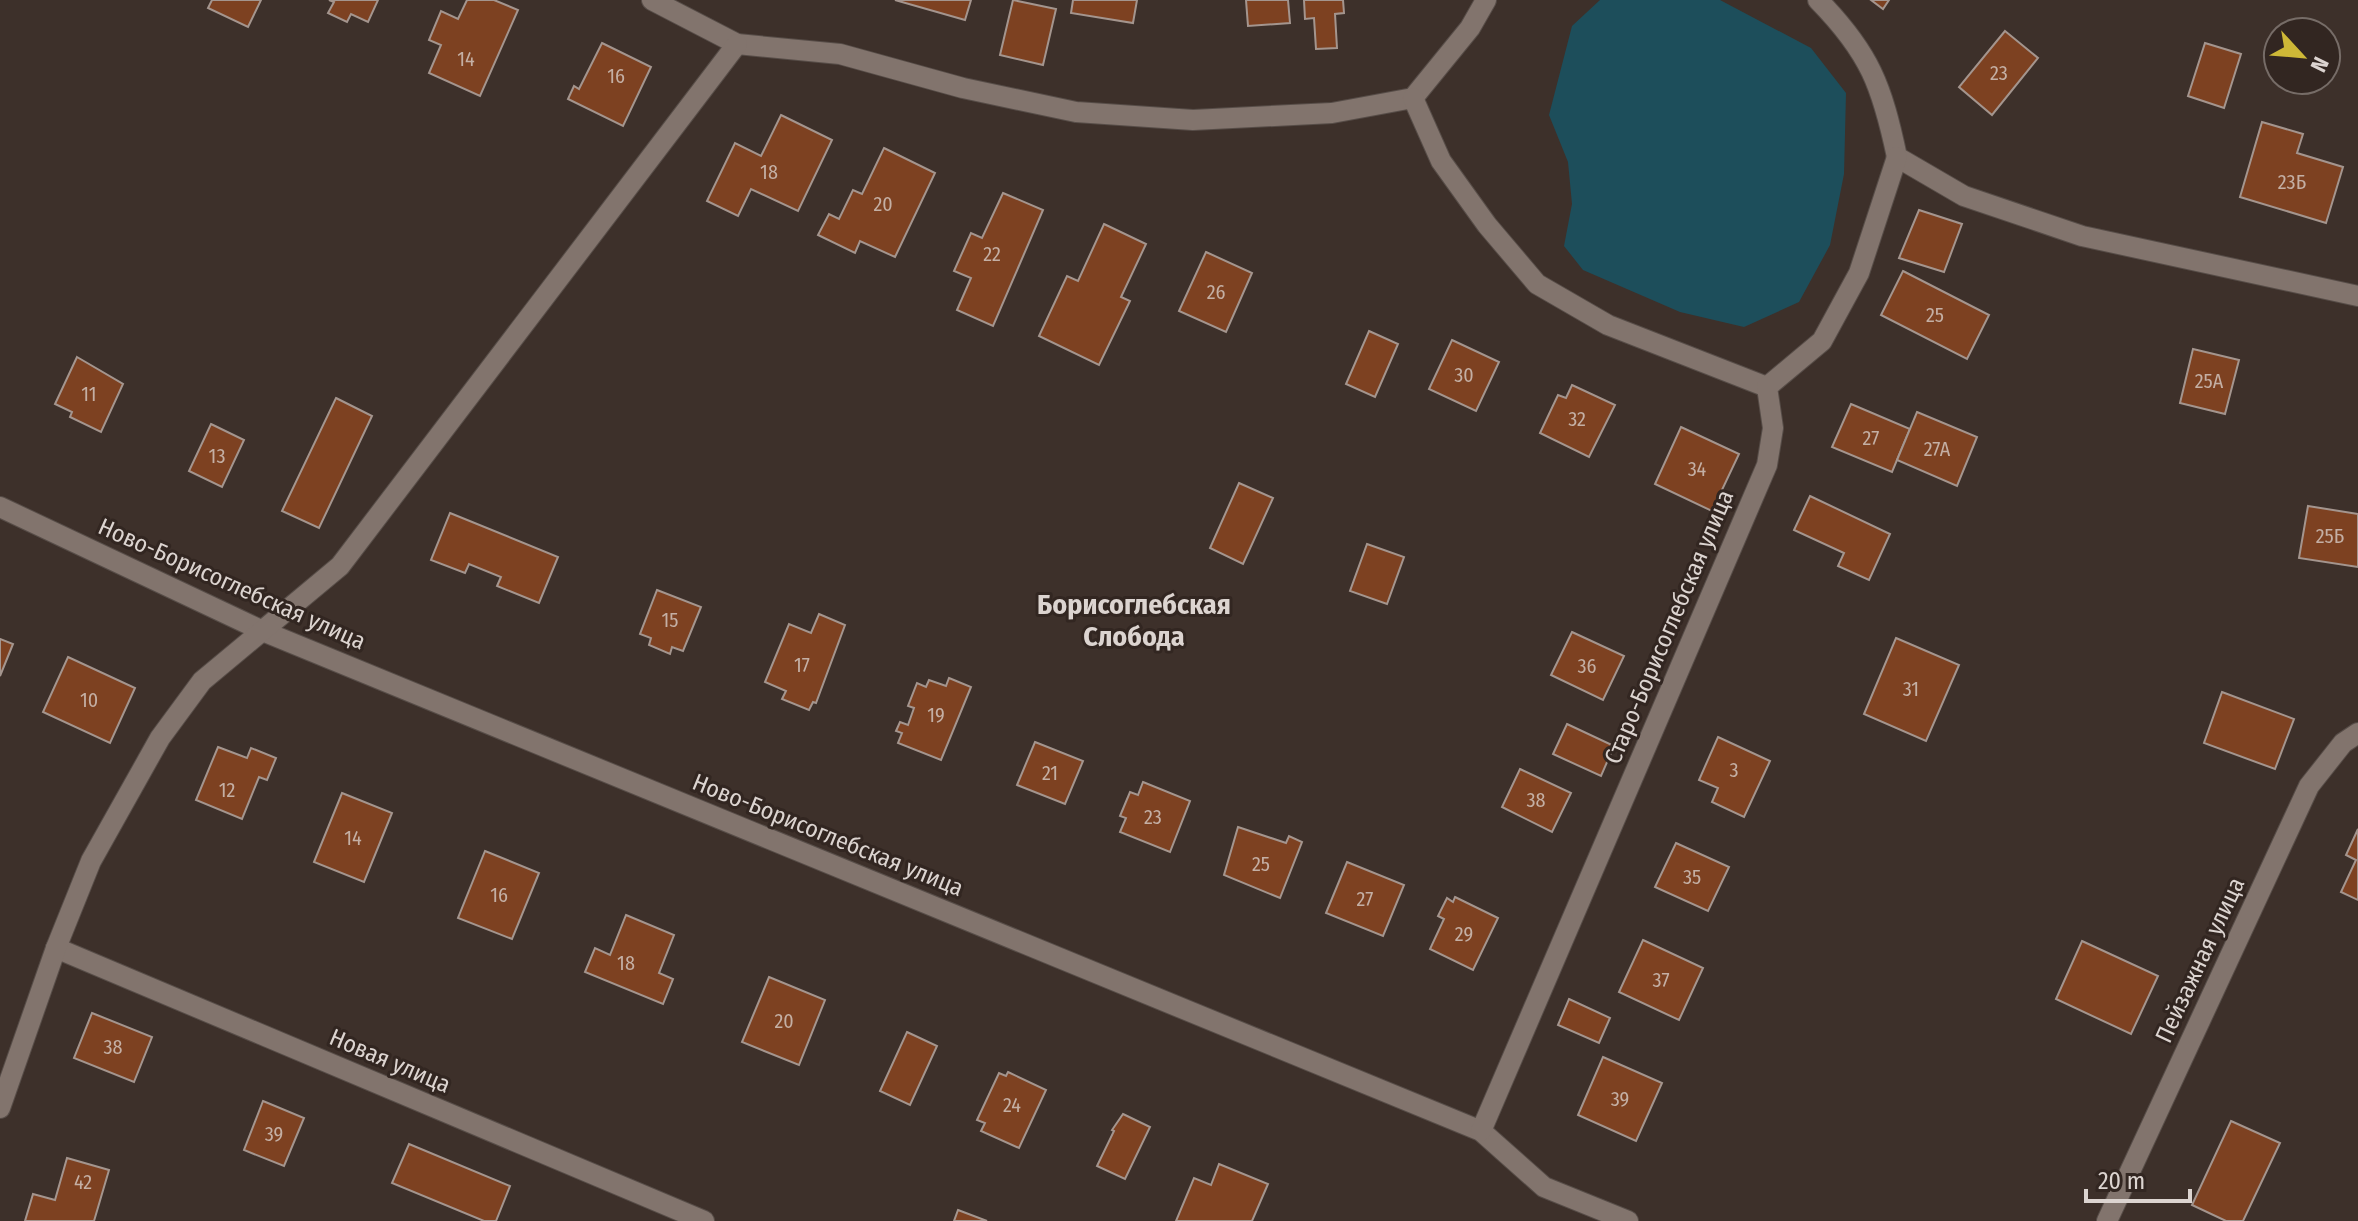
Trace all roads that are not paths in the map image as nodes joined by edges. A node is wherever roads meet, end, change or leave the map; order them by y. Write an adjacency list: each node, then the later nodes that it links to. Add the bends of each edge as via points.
1 (652, 0): 4 (street)
2 (1486, 0): 5 (street)
3 (1818, 0): 6 (street, via 1848,30 1883,91)
4 (737, 44): 5 (street, via 840,54 1076,112 1193,120 1332,113); 10 (street, via 340,566)
5 (1413, 98): 8 (street, via 1441,161 1537,284 1608,325)
6 (1897, 157): 7 (street, via 1964,196 2082,236); 8 (street, via 1859,273 1822,341)
7 (2358, 296)
8 (1767, 387): 14 (street, Старо-Борисоглебская улица, via 1773,428 1767,465)
9 (0, 507): 10 (street, Ново-Борисоглебская улица)
10 (265, 632): 12 (street, via 202,681 160,738 91,861); 14 (street, Ново-Борисоглебская улица)
11 (2353, 742): 17 (street, Пейзажная улица, via 2309,786)
12 (56, 948): 13 (street); 15 (street, Новая улица)
13 (0, 1108)
14 (1481, 1131): 16 (street, Ново-Борисоглебская улица, via 1544,1187)
15 (704, 1221)
16 (1628, 1221)
17 (2107, 1221)

